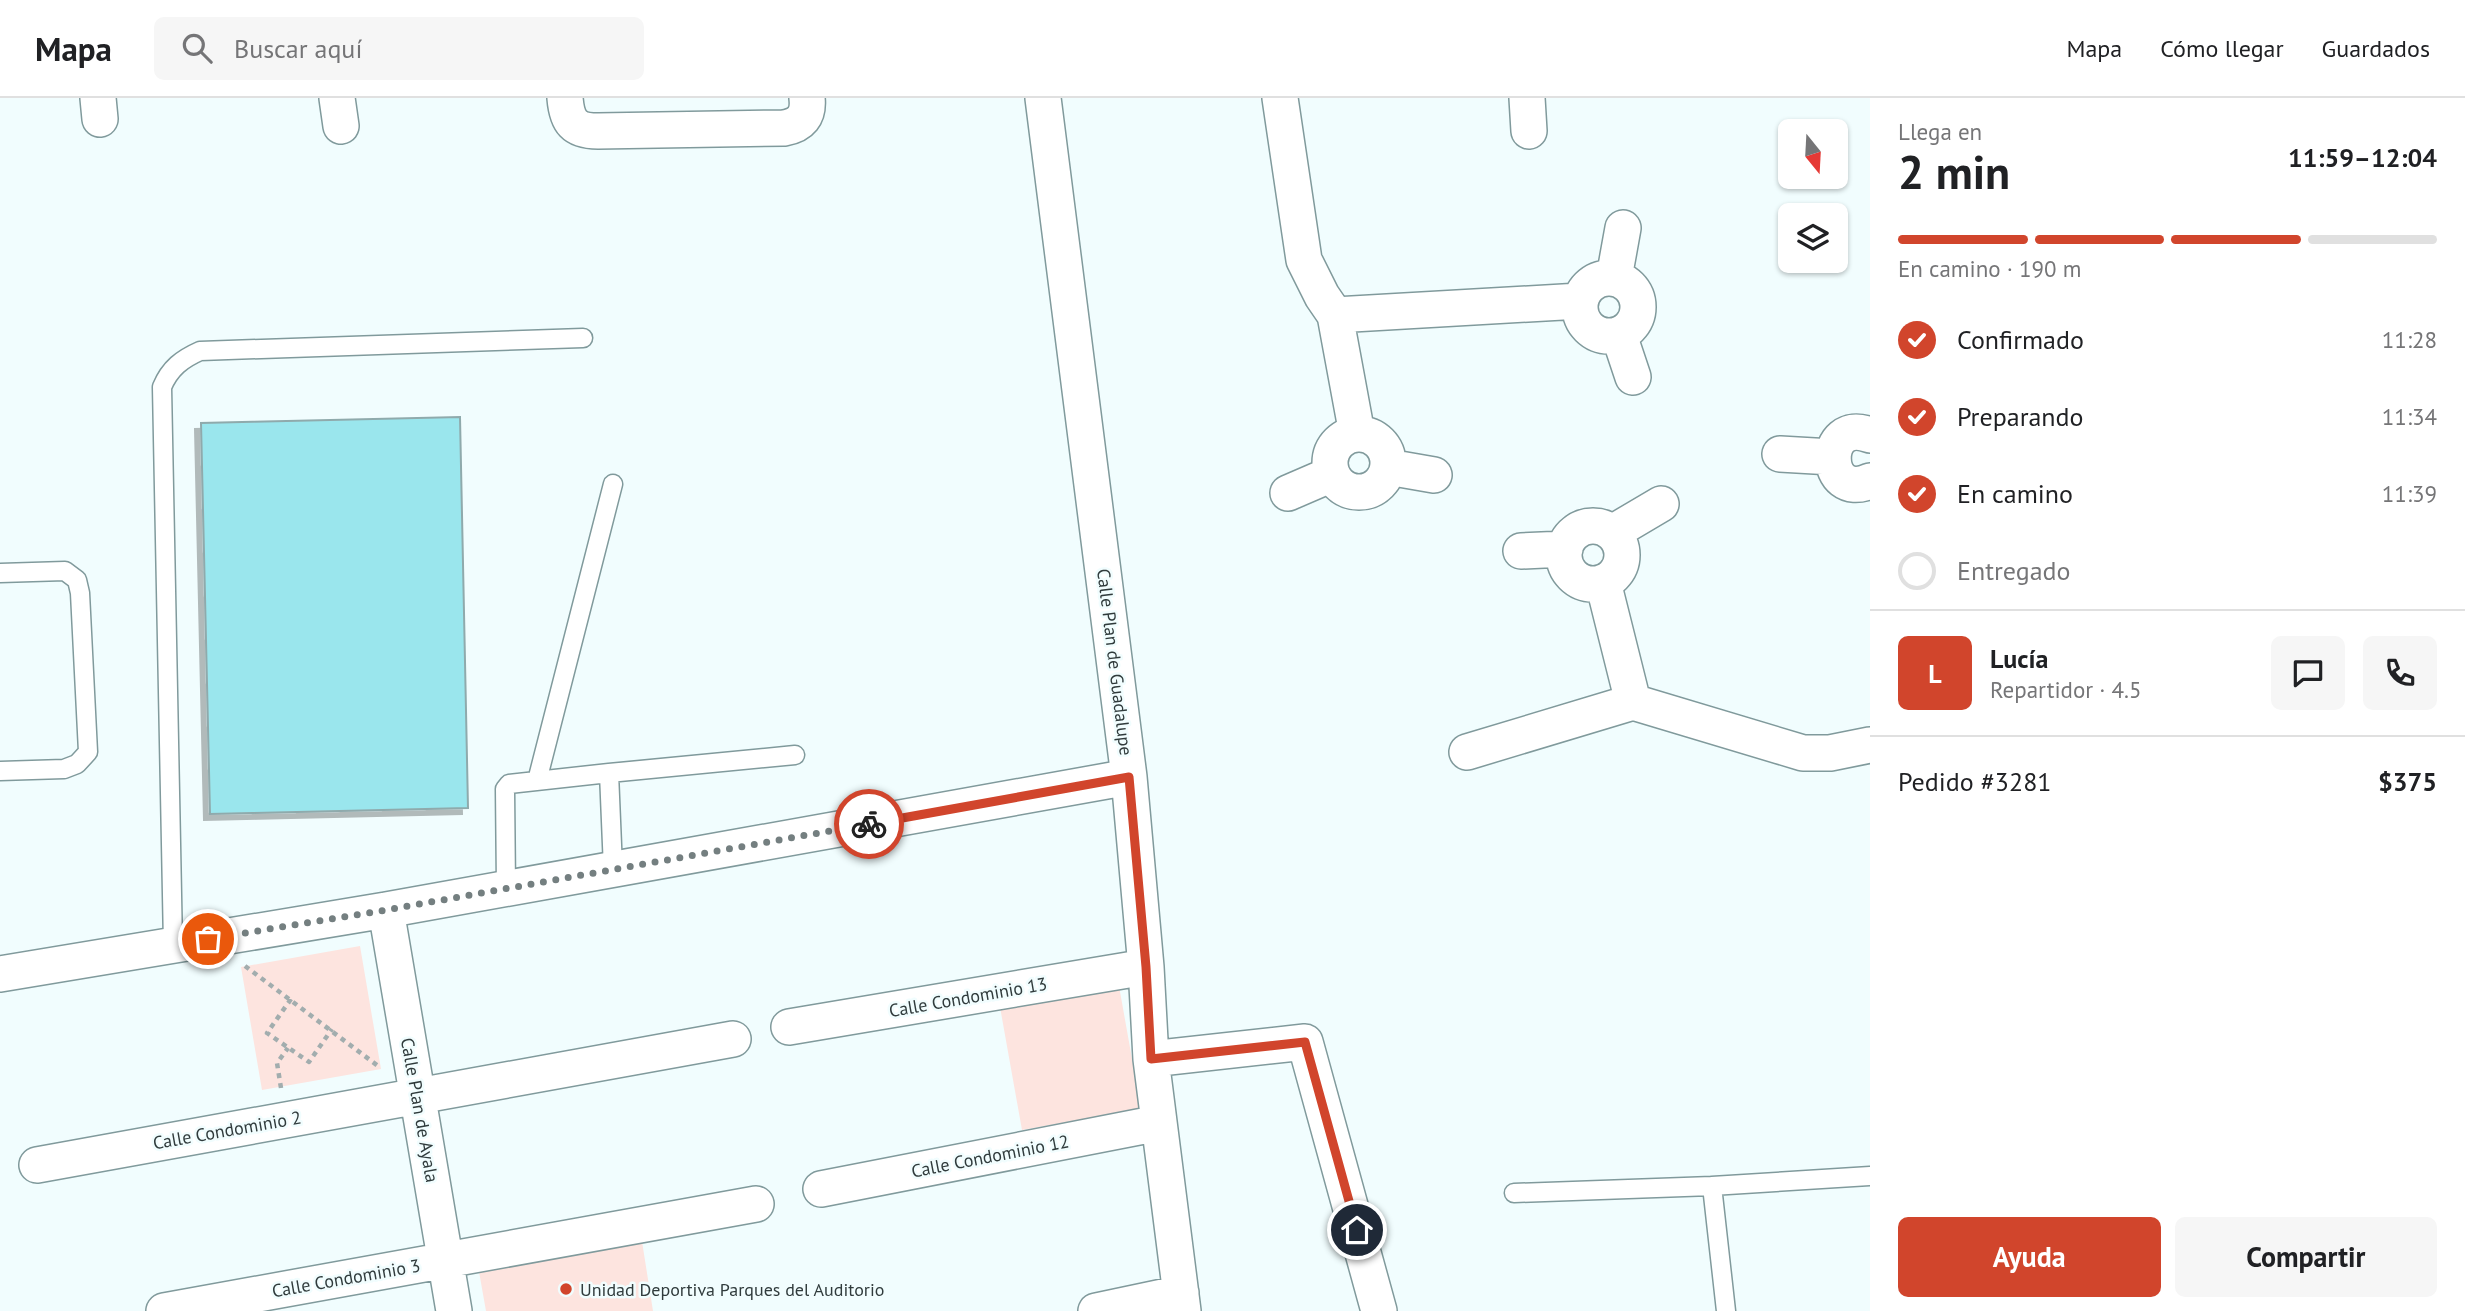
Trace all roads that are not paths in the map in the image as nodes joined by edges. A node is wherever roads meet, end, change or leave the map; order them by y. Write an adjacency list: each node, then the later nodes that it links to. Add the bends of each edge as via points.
1 (1043, 98): 34 (street, Calle Plan de Guadalupe)
2 (1280, 98): 8 (street, via 1304,260)
3 (805, 109): 4 (street, via 794,126 785,128 598,131 586,131)
4 (570, 112)
5 (1623, 228): 6 (street)
6 (1614, 278): 7 (street, via 1586,288); 9 (street, via 1628,285 1638,302 1635,321)
7 (1580, 301): 8 (street); 9 (street, via 1581,318 1588,328 1600,335)
8 (1335, 316): 13 (street)
9 (1619, 335): 11 (street)
10 (583, 338): 39 (lane, via 200,351 166,377 162,387)
11 (1633, 377)
12 (1868, 429): 15 (street, via 1841,439)
13 (1357, 434): 16 (street, via 1378,441); 17 (street, via 1336,444 1330,457)
14 (1780, 454): 15 (street)
15 (1832, 457): 19 (street, via 1833,467 1846,482)
16 (1388, 467): 17 (street, via 1385,477 1369,491 1350,491); 18 (street)
17 (1332, 474): 21 (street)
18 (1434, 475)
19 (1870, 481)
20 (613, 484): 35 (lane)
21 (1288, 493)
22 (1661, 504): 23 (street)
23 (1612, 533): 24 (street, via 1590,526 1578,530); 27 (street, via 1621,545 1622,560 1616,574)
24 (1564, 549): 25 (street); 27 (street, via 1565,564 1574,577 1588,584)
25 (1521, 551)
26 (0, 573): 32 (lane, via 65,571 77,580 88,752 64,769)
27 (1603, 582): 28 (street)
28 (1633, 702): 29 (street, via 1803,753); 30 (street)
29 (1870, 745)
30 (1467, 752)
31 (795, 755): 33 (lane)
32 (0, 771)
33 (609, 773): 35 (lane); 36 (lane)
34 (1129, 777): 36 (street); 40 (street, Calle Plan de Guadalupe)
35 (537, 781): 37 (lane, via 509,784 505,789)
36 (613, 869): 37 (street)
37 (506, 888): 38 (street)
38 (386, 910): 39 (street); 45 (street, Calle Plan de Ayala)
39 (173, 945): 41 (street)
40 (1146, 967): 42 (street, Calle Condominio 13); 44 (street, Calle Plan de Guadalupe)
41 (0, 974)
42 (789, 1027)
43 (733, 1039): 45 (street)
44 (1151, 1059): 46 (street, Calle Plan de Guadalupe); 58 (street, via 1305,1042)
45 (417, 1096): 47 (street, Calle Condominio 2); 53 (street, Calle Plan de Ayala)
46 (1159, 1123): 50 (street, Calle Condominio 12); 54 (street, Calle Plan de Guadalupe)
47 (37, 1165)
48 (1870, 1176): 49 (lane)
49 (1712, 1186): 51 (lane); 59 (lane)
50 (821, 1189)
51 (1514, 1193)
52 (756, 1204): 53 (street)
53 (445, 1260): 55 (street, Calle Condominio 3); 56 (street, Calle Plan de Ayala)
54 (1182, 1302): 57 (street)
55 (164, 1311)
56 (454, 1311)
57 (1096, 1311)
58 (1379, 1311)
59 (1726, 1311)

